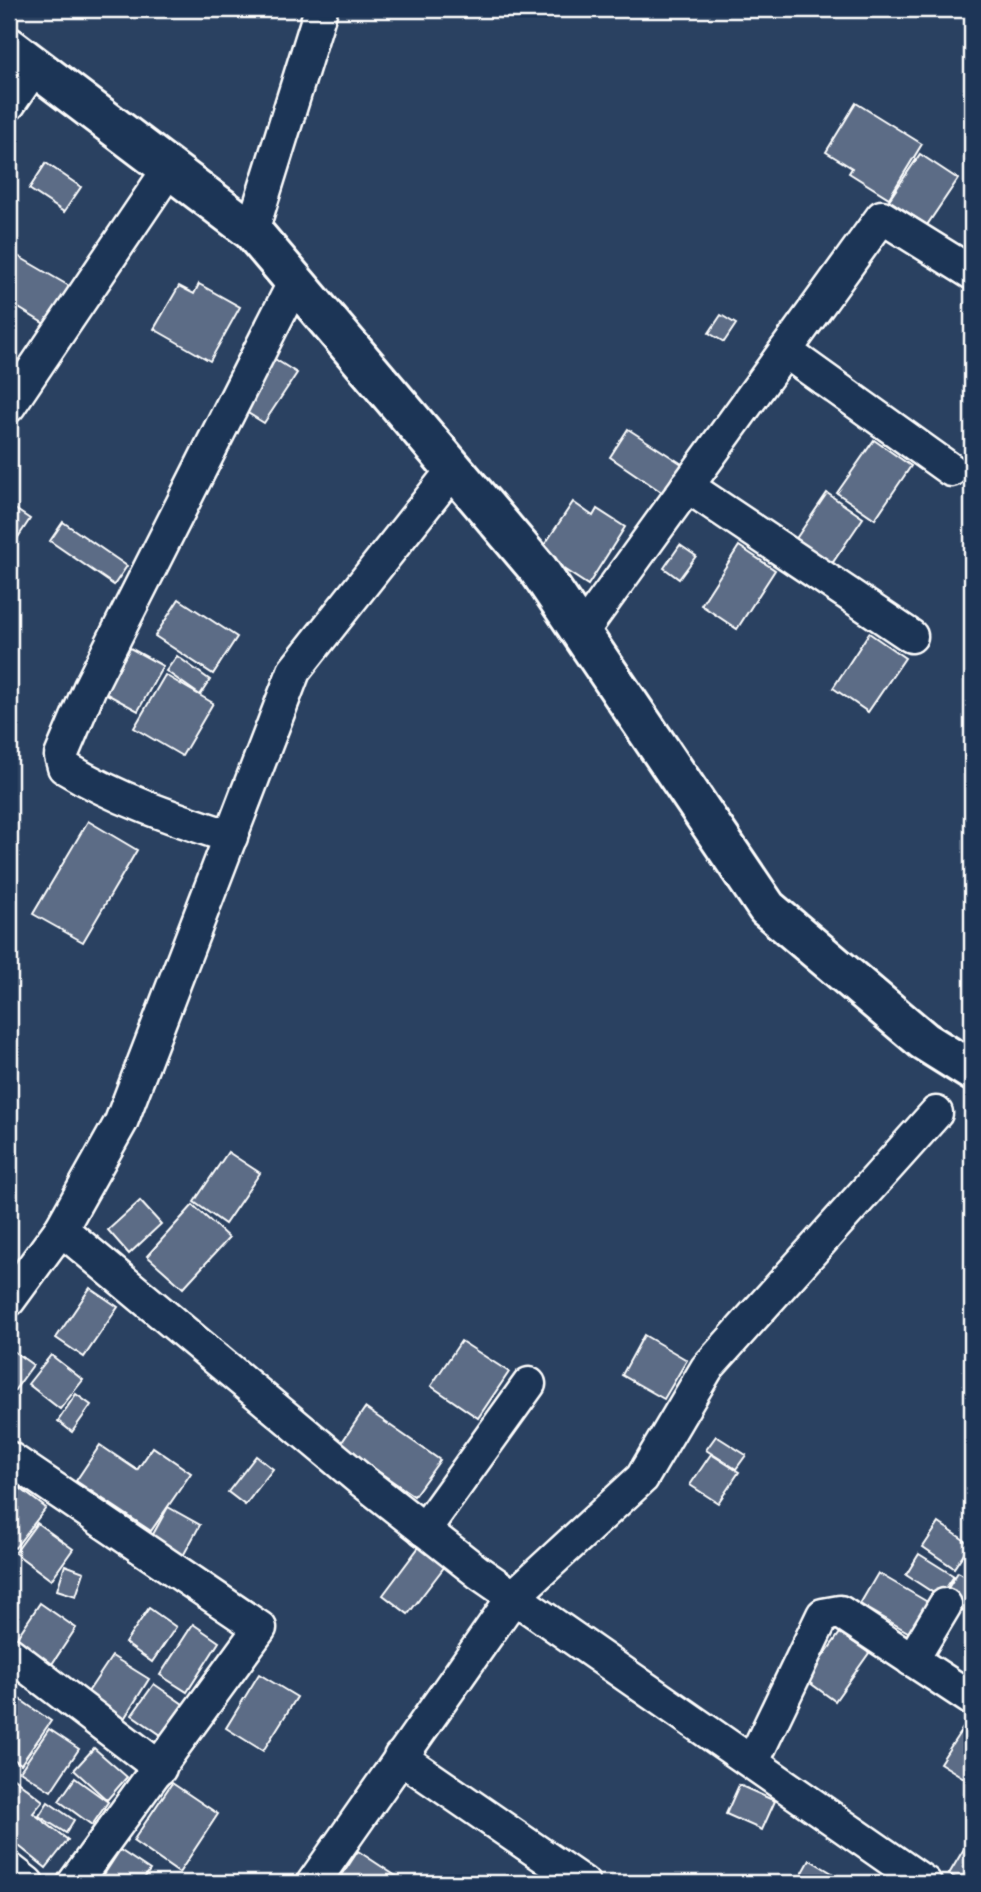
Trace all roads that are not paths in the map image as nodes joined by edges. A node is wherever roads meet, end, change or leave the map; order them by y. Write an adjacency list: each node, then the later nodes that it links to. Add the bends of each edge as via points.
1 (321, 9): 5 (street)
2 (22, 57): 3 (street); 4 (street)
3 (9, 104)
4 (169, 169): 5 (street); 9 (street)
5 (252, 231): 7 (street)
6 (972, 273): 8 (street, via 882,217)
7 (295, 281): 10 (street); 15 (street, via 90,687 61,756 64,766 88,781 155,812)
8 (785, 351): 11 (street); 12 (street)
9 (9, 407)
10 (454, 469): 13 (street, via 538,569); 15 (street, via 294,671)
11 (951, 470)
12 (687, 486): 13 (street); 14 (street)
13 (581, 633): 16 (street, via 767,908 924,1041)
14 (911, 636)
15 (231, 837): 18 (street, via 121,1122)
16 (972, 1071)
17 (936, 1112): 23 (street, via 707,1368 642,1478)
18 (61, 1229): 19 (street); 22 (street)
19 (9, 1300)
20 (529, 1384): 22 (street)
21 (9, 1458): 30 (street, via 260,1628)
22 (424, 1530): 23 (street)
23 (515, 1595): 28 (street); 29 (street)
24 (945, 1605): 26 (street)
25 (9, 1653): 30 (street)
26 (912, 1660): 27 (street); 29 (street, via 840,1612 823,1615)
27 (972, 1699)
28 (400, 1756): 34 (street); 35 (street)
29 (753, 1761): 36 (street)
30 (160, 1768): 33 (street)
31 (9, 1868): 32 (street)
32 (27, 1883)
33 (74, 1883)
34 (313, 1883)
35 (583, 1883)
36 (925, 1883)

